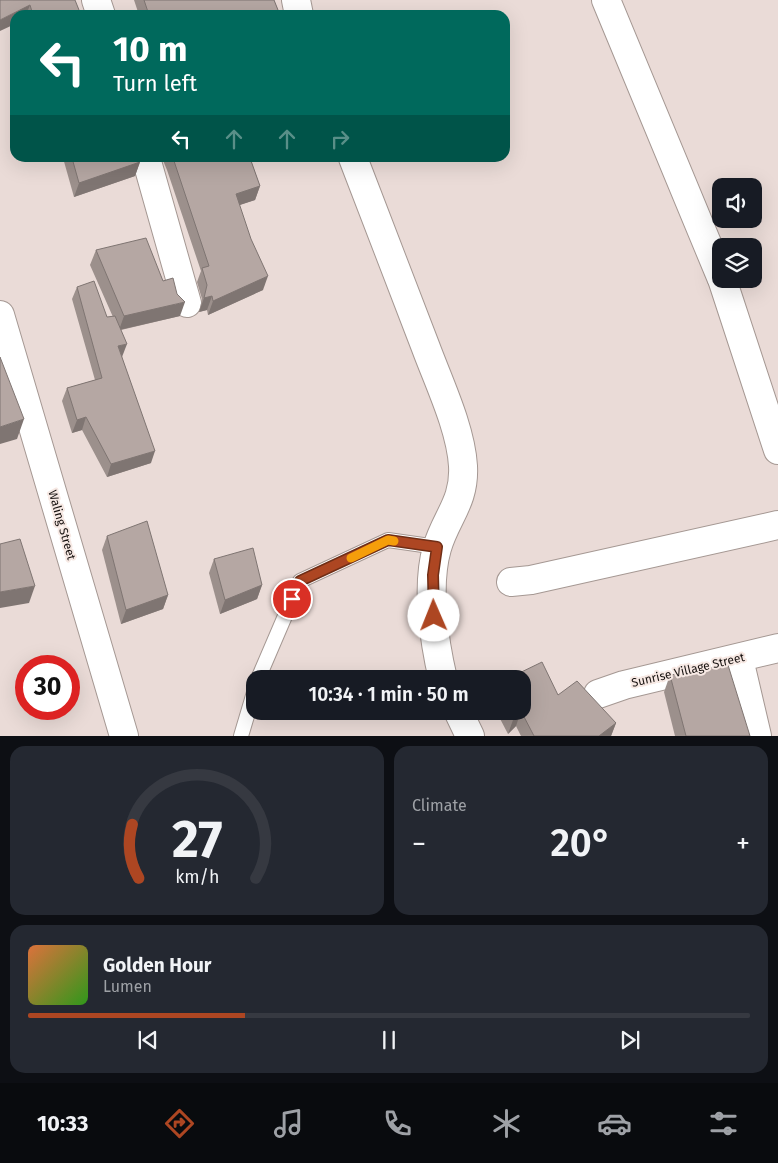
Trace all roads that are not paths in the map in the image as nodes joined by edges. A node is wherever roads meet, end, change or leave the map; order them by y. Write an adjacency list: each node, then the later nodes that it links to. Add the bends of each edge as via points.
1 (606, 0): 4 (street)
2 (147, 162): 6 (street)
3 (354, 162): 10 (street, via 451,414 463,465 463,484 457,507)
4 (712, 254)
5 (725, 288): 8 (street)
6 (187, 303)
7 (0, 314): 19 (street, Waling Street)
8 (778, 450)
9 (778, 526): 11 (street)
10 (437, 547): 14 (lane, via 388,540 300,581); 15 (street, via 433,575 434,616)
11 (511, 582)
12 (778, 648): 13 (street, Sunrise Village Street)
13 (739, 659): 16 (street, Sunrise Village Street); 22 (street)
14 (262, 670)
15 (441, 670)
16 (598, 694)
17 (246, 720): 20 (lane)
18 (462, 720): 21 (street)
19 (124, 736)
20 (242, 736)
21 (470, 736)
22 (757, 736)

